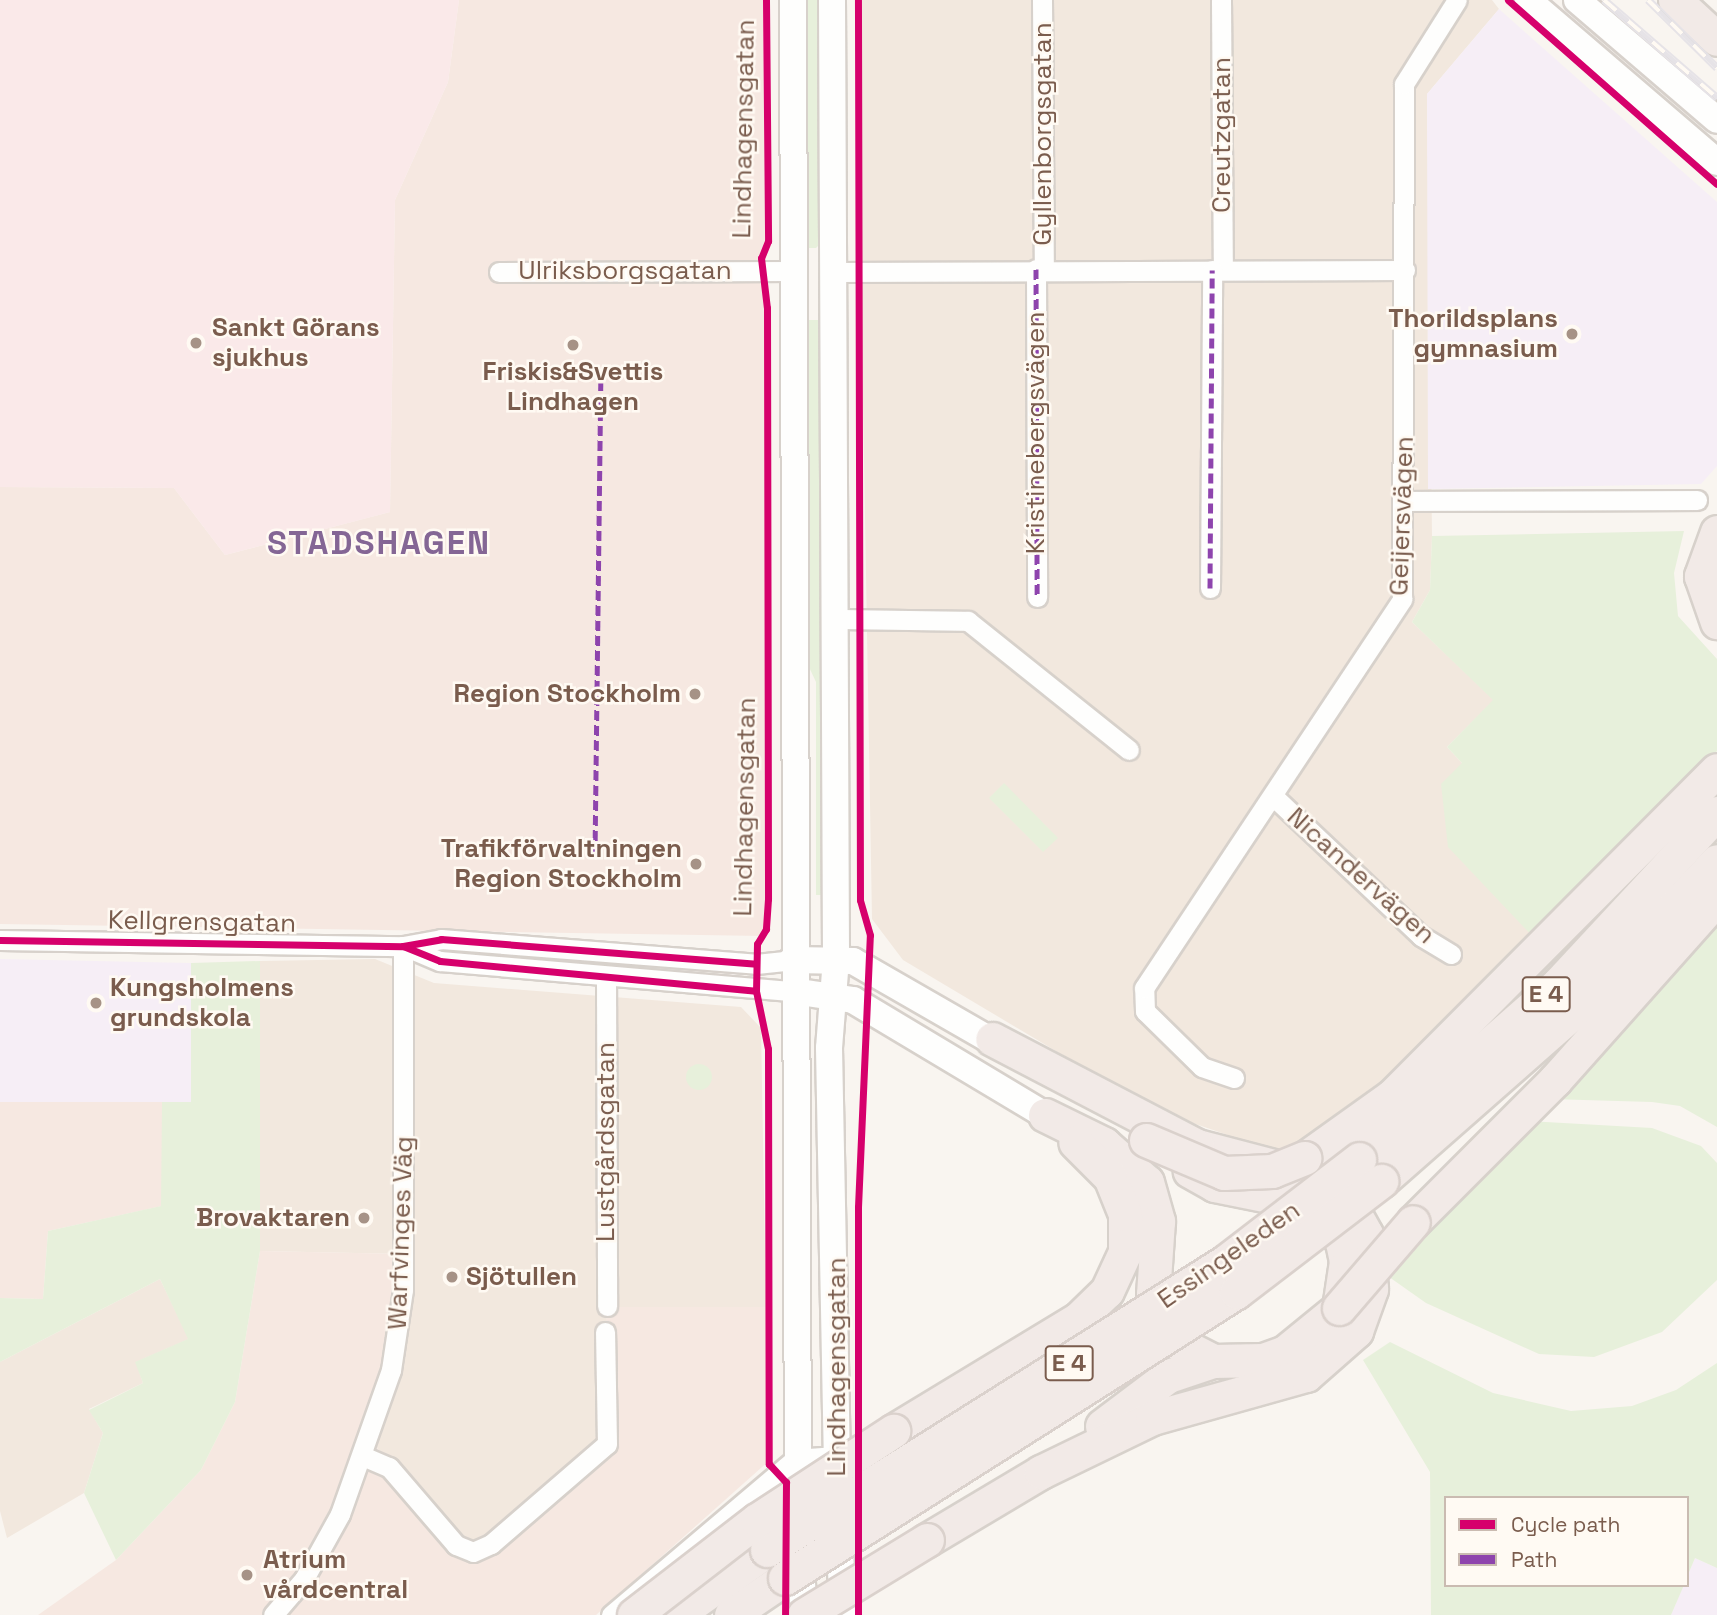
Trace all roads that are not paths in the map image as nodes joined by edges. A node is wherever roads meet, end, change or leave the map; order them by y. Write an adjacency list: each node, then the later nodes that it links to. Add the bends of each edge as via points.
1 (793, 0): 17 (street, Lindhagensgatan)
2 (832, 0): 19 (street, Lindhagensgatan)
3 (1042, 0): 14 (street, Gyllenborgsgatan)
4 (1221, 0): 15 (street, Creutzgatan)
5 (1528, 0): 11 (street)
6 (1543, 0): 11 (street)
7 (1577, 0): 12 (street)
8 (1675, 0): 10 (highway)
9 (1452, 8): 16 (street, Geijersvägen, via 1404,84)
10 (1717, 39)
11 (1588, 50): 13 (street)
12 (1717, 120)
13 (1717, 162)
14 (1040, 269): 15 (street); 19 (street); 24 (street, Kristinebergsvägen)
15 (1218, 270): 16 (street); 23 (street)
16 (1405, 270): 21 (street, Geijersvägen)
17 (793, 271): 18 (street, Ulriksborgsgatan); 19 (street); 37 (street, Lindhagensgatan)
18 (499, 272)
19 (832, 272): 25 (street, Lindhagensgatan)
20 (1697, 500): 21 (street)
21 (1405, 501): 29 (street, Geijersvägen, via 1406,571 1398,612)
22 (1717, 531): 26 (highway, via 1702,563 1703,590)
23 (1210, 588)
24 (1037, 597)
25 (832, 619): 27 (street, via 968,621); 36 (street, Lindhagensgatan)
26 (1717, 622)
27 (1129, 750)
28 (1717, 770): 45 (highway, bridge, via 1392,1096 1305,1158 1272,1171 1224,1173)
29 (1273, 796): 35 (street, Nicandervägen, via 1421,936); 42 (street, Geijersvägen, via 1144,988 1145,1011 1202,1067)
30 (1717, 813): 46 (highway, Essingeleden / E 4, via 1559,983)
31 (1717, 861): 46 (highway, Essingeleden / E 4, via 1581,1005)
32 (1717, 898): 50 (highway, bridge, via 1555,1080 1413,1222)
33 (0, 940): 34 (street, Kellgrensgatan)
34 (403, 946): 37 (street, Kellgrensgatan, via 442,939 756,964); 38 (street, Kellgrensgatan, via 440,961); 53 (street, Warfvinges Väg, via 403,1290 391,1370)
35 (1451, 954)
36 (836, 959): 37 (street, Kellgrensgatan); 40 (street, Lindhagensgatan); 41 (street, Kellgrensgatan, via 869,968)
37 (792, 960): 39 (street, Lindhagensgatan)
38 (606, 978): 39 (street, Kellgrensgatan); 49 (street, Lustgårdsgatan)
39 (793, 991): 40 (street, Kellgrensgatan); 47 (street, Lindhagensgatan)
40 (835, 993): 44 (street, Kellgrensgatan); 48 (street, Lindhagensgatan, via 830,1048)
41 (992, 1039): 43 (street, Kellgrensgatan); 56 (highway, via 1167,1133 1290,1167 1339,1195 1366,1234 1371,1289 1356,1331 1306,1375 1153,1418)
42 (1234, 1079)
43 (1057, 1084): 45 (highway)
44 (1045, 1115): 45 (highway, via 1097,1162)
45 (1133, 1166): 50 (highway, bridge, via 1280,1196 1317,1213 1332,1226 1346,1261); 52 (highway, bridge, via 1155,1197 1159,1315 1178,1343); 59 (highway, bridge, via 1125,1214 1125,1252 1095,1306 757,1520)
46 (1371, 1170): 60 (highway, Essingeleden / E 4, bridge, via 875,1480); 61 (highway, Essingeleden / E 4, bridge, via 1236,1292)
47 (794, 1199): 48 (street); 55 (street, Lindhagensgatan)
48 (832, 1203): 54 (street, Lindhagensgatan)
49 (607, 1306)
50 (1339, 1308): 52 (highway, via 1285,1352 1263,1360)
51 (605, 1332): 53 (street, via 607,1444 491,1544 472,1552 456,1545 389,1467)
52 (1213, 1361): 56 (highway, via 1168,1376)
53 (365, 1457): 57 (street, Warfvinges Väg, via 318,1555)
54 (836, 1457): 55 (street); 63 (street, Lindhagensgatan)
55 (795, 1459): 58 (street); 62 (street, Lindhagensgatan)
56 (1041, 1472): 62 (highway, bridge)
57 (273, 1615)
58 (611, 1615)
59 (634, 1615)
60 (676, 1615)
61 (731, 1615)
62 (804, 1615)
63 (843, 1615)

